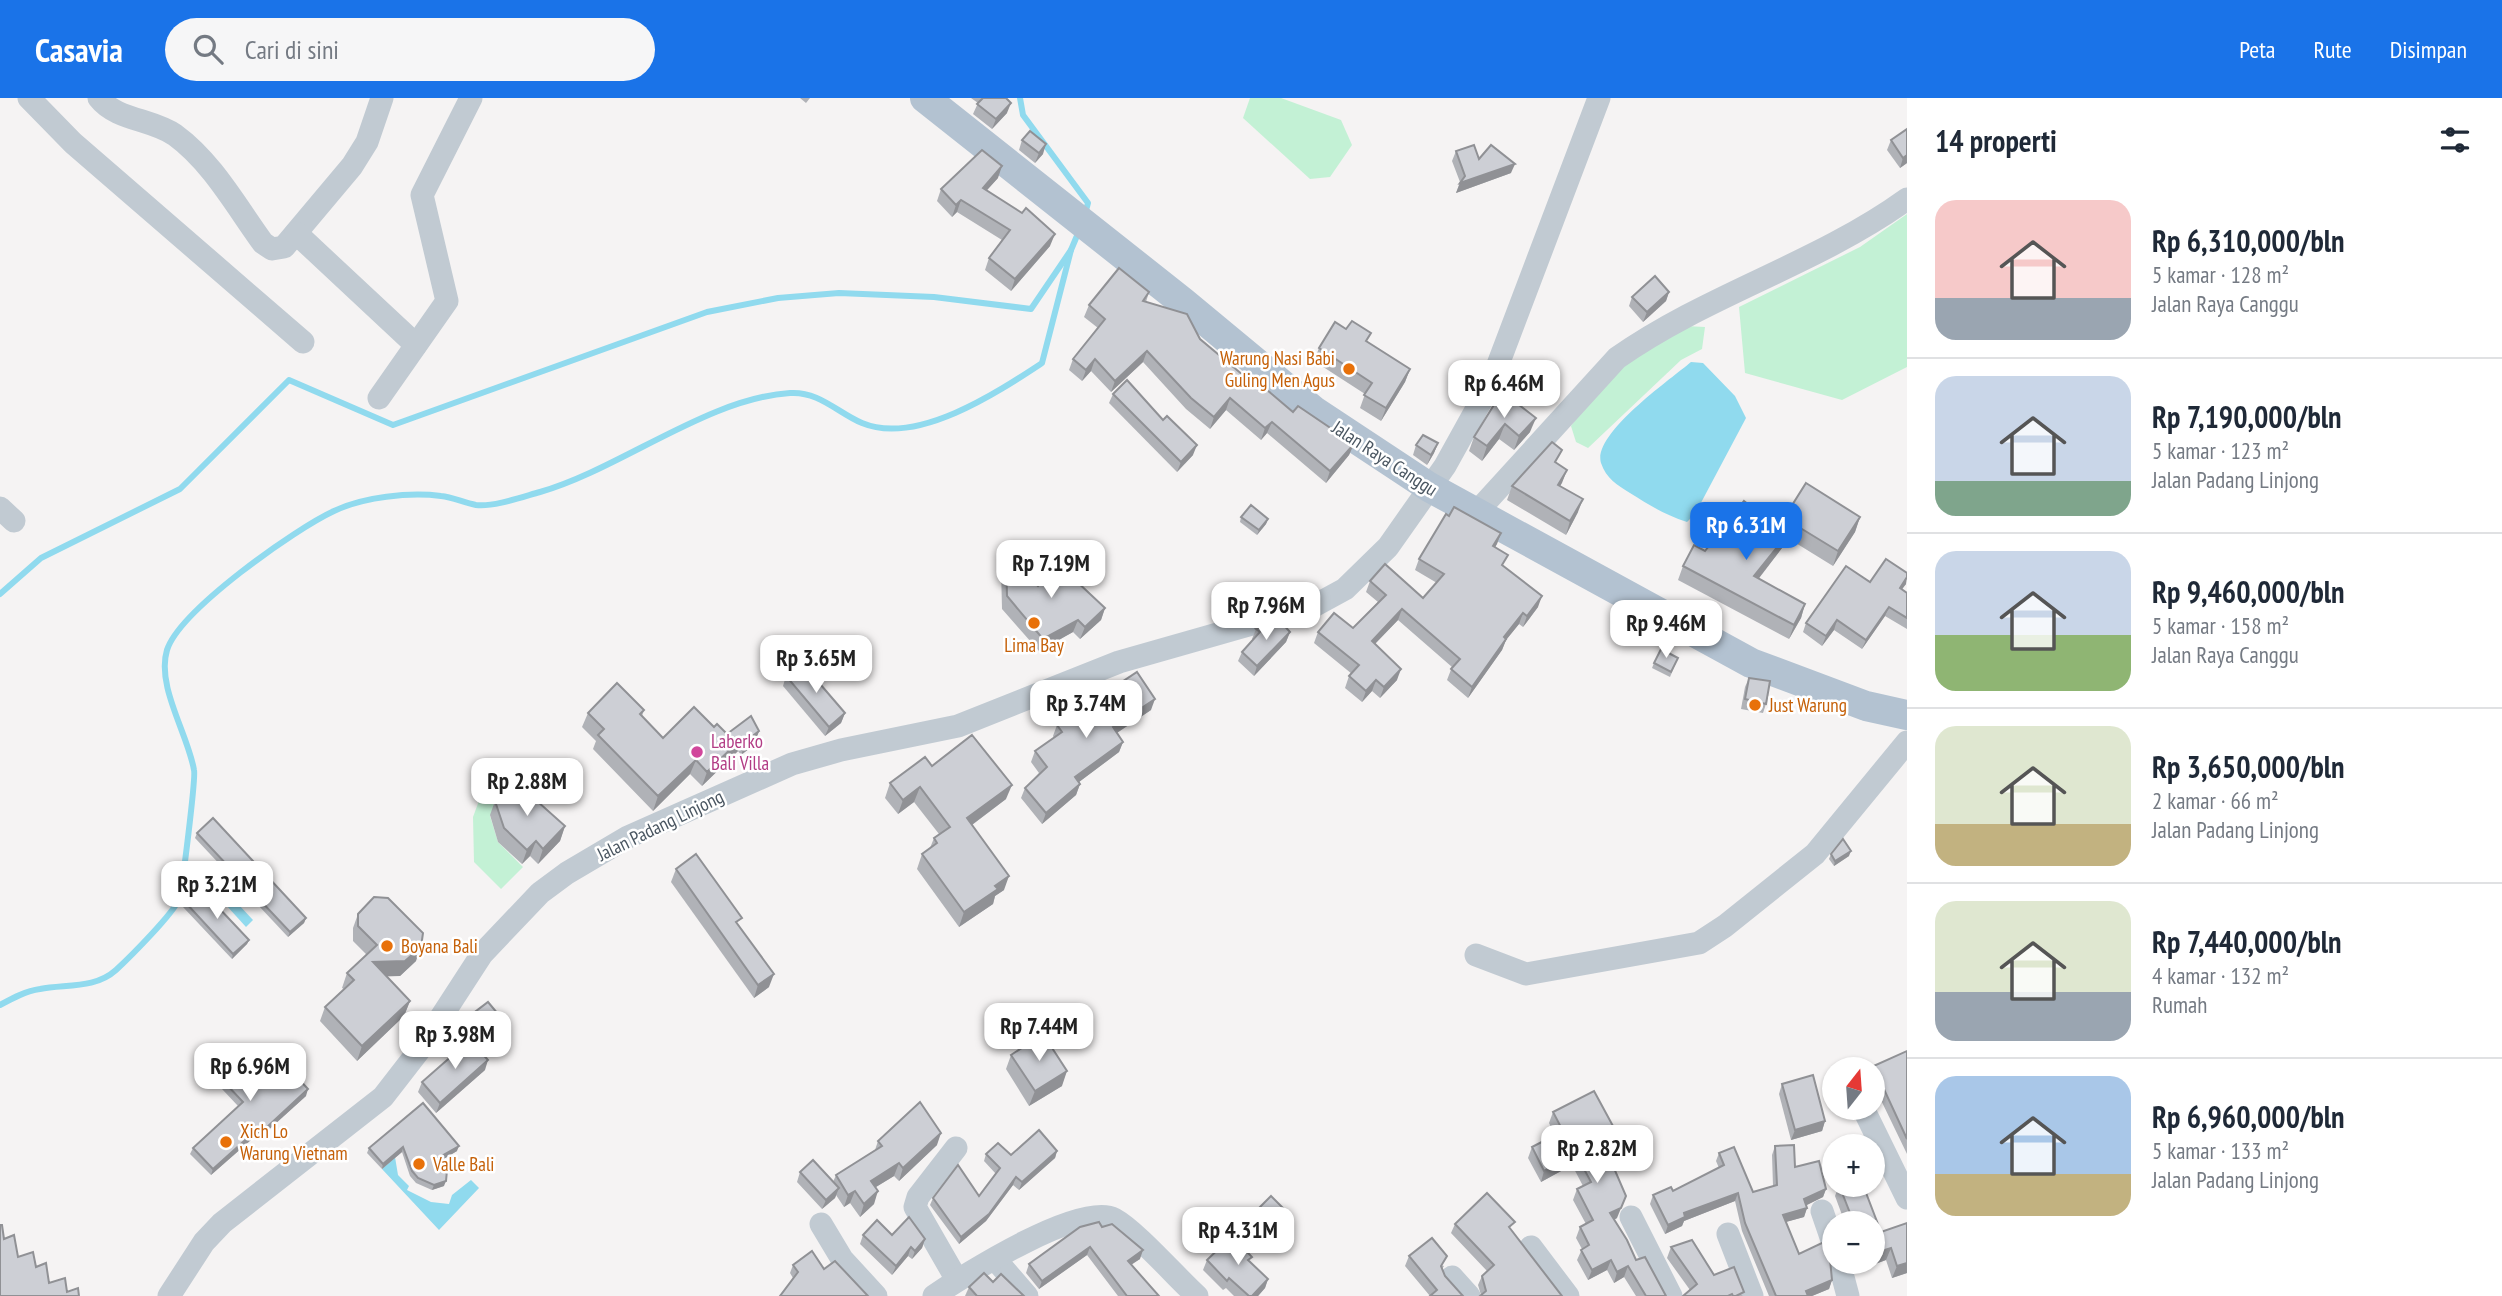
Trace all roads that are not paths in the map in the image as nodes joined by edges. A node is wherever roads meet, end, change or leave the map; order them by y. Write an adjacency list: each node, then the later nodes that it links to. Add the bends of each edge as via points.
1 (29, 98): 9 (street, via 83,152)
2 (99, 98): 8 (street, via 115,112 172,133 197,152 263,243 272,249 284,247)
3 (382, 98): 8 (street, via 367,142 352,166)
4 (471, 98): 10 (street, via 422,195 447,301)
5 (925, 98): 12 (main road, Jalan Raya Canggu, via 1314,411)
6 (1599, 98): 12 (street, Jalan Padang Linjong, via 1491,383)
7 (1907, 200): 13 (street, via 1851,238 1698,311 1617,358)
8 (296, 233): 10 (street)
9 (303, 342)
10 (416, 345): 11 (street)
11 (379, 398)
12 (1429, 487): 13 (main road, Jalan Raya Canggu); 28 (street, Jalan Padang Linjong, via 1368,568 1345,589 1312,607 1119,662 958,726 792,764 659,822 567,873 540,893 482,954 383,1097 222,1223)
13 (1475, 514): 14 (main road, Jalan Raya Canggu, via 1751,663 1866,706)
14 (1907, 715)
15 (1907, 742): 16 (street, via 1815,854 1699,943 1526,974)
16 (1476, 955)
17 (1869, 1120): 19 (street)
18 (956, 1148): 27 (street, via 918,1196 915,1207)
19 (1907, 1198)
20 (1632, 1217): 35 (street)
21 (821, 1224): 29 (street, via 848,1266)
22 (1728, 1234): 36 (street)
23 (1531, 1247): 34 (street)
24 (995, 1259): 27 (street); 31 (street); 32 (street, via 1043,1233 1080,1219 1107,1216 1116,1219)
25 (1842, 1274): 37 (street)
26 (1452, 1277): 33 (street)
27 (957, 1280): 30 (street)
28 (169, 1296)
29 (876, 1296)
30 (934, 1296)
31 (1027, 1296)
32 (1196, 1296)
33 (1469, 1296)
34 (1568, 1296)
35 (1671, 1296)
36 (1752, 1296)
37 (1848, 1296)

